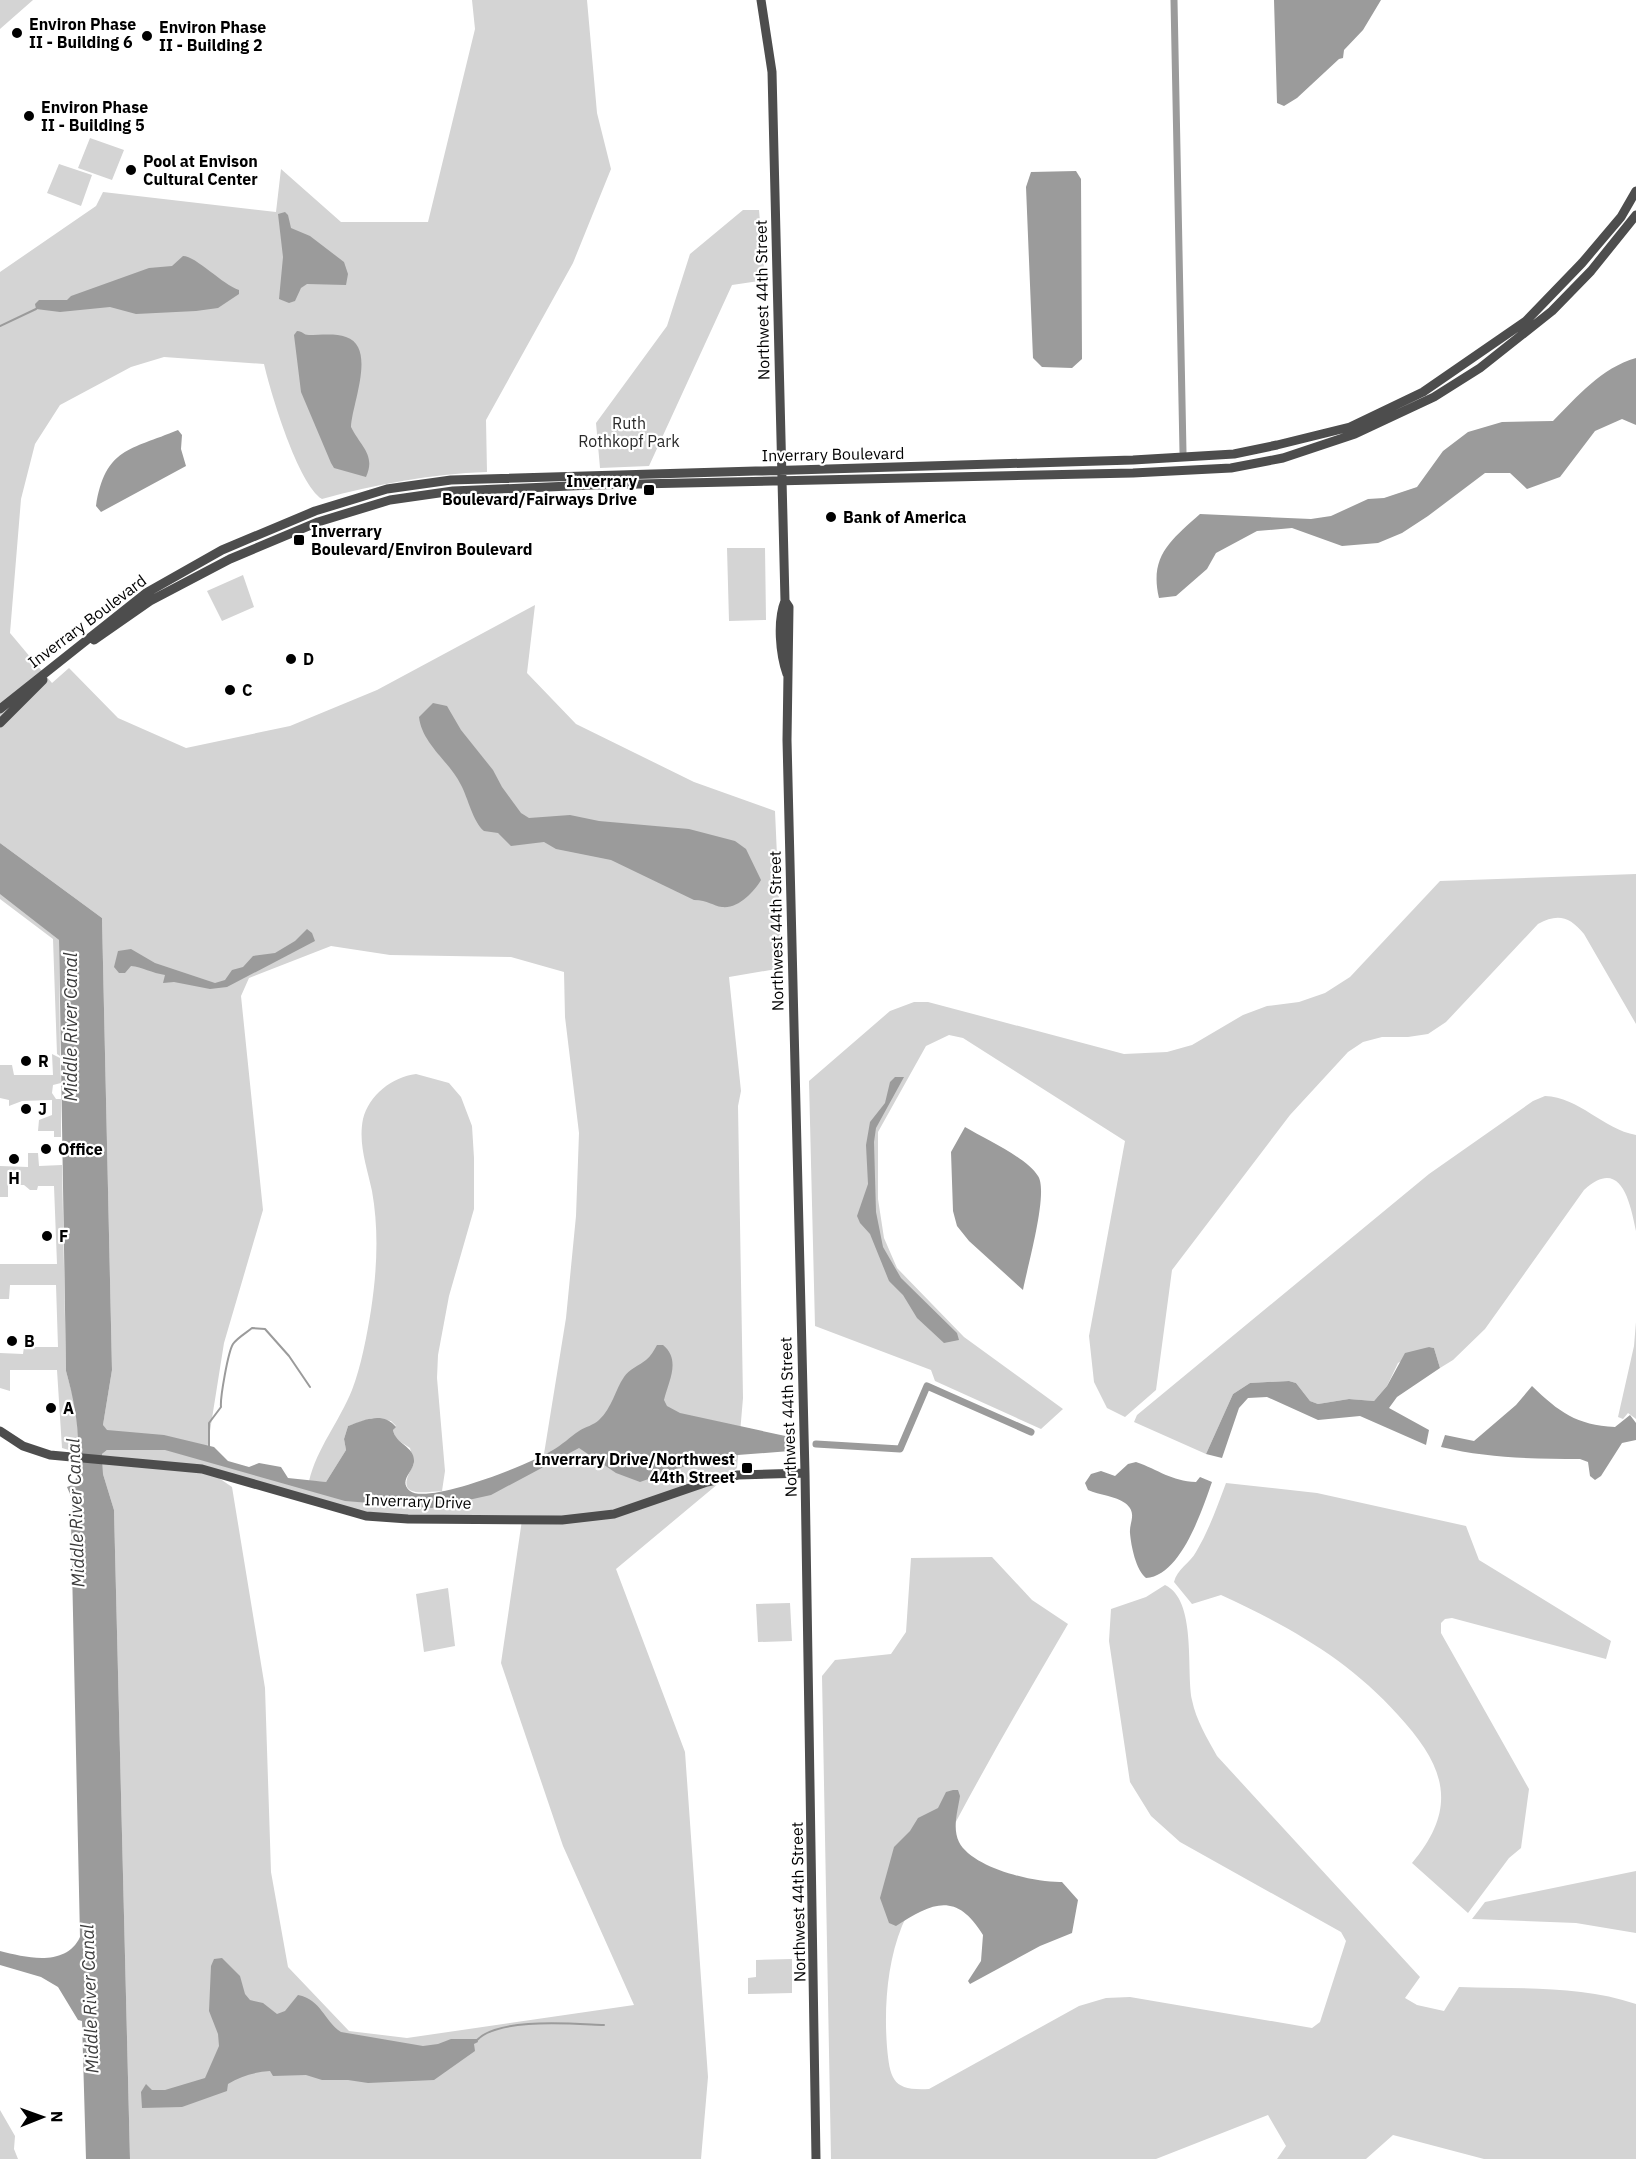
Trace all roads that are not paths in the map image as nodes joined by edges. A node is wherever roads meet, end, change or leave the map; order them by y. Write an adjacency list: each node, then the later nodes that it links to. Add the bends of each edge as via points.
1 (761, 0): 5 (street, Northwest 44th Street, via 772,72)
2 (1636, 191): 4 (street, Inverrary Boulevard, via 1582,263 1526,321 1423,392 1350,427 1234,454)
3 (1636, 215): 6 (street, Inverrary Boulevard, via 1591,271 1534,326 1434,397 1355,434 1283,458 1231,468)
4 (929, 467): 5 (street, Inverrary Boulevard); 6 (street)
5 (782, 470): 7 (street, Northwest 44th Street); 8 (street, Inverrary Boulevard, via 451,480 387,489 315,511 222,550 146,593)
6 (930, 477): 7 (street, Inverrary Boulevard)
7 (782, 481): 9 (street, Inverrary Boulevard, via 453,491 390,500 318,522 230,559 150,601 42,680); 11 (street, Northwest 44th Street, via 785,601 781,628 787,674)
8 (0, 709)
9 (0, 723)
10 (0, 1431): 11 (street, Inverrary Drive, via 32,1450 77,1459 202,1469 366,1516 562,1520 614,1514 738,1475)
11 (805, 1473): 12 (street, Northwest 44th Street)
12 (816, 2159)

